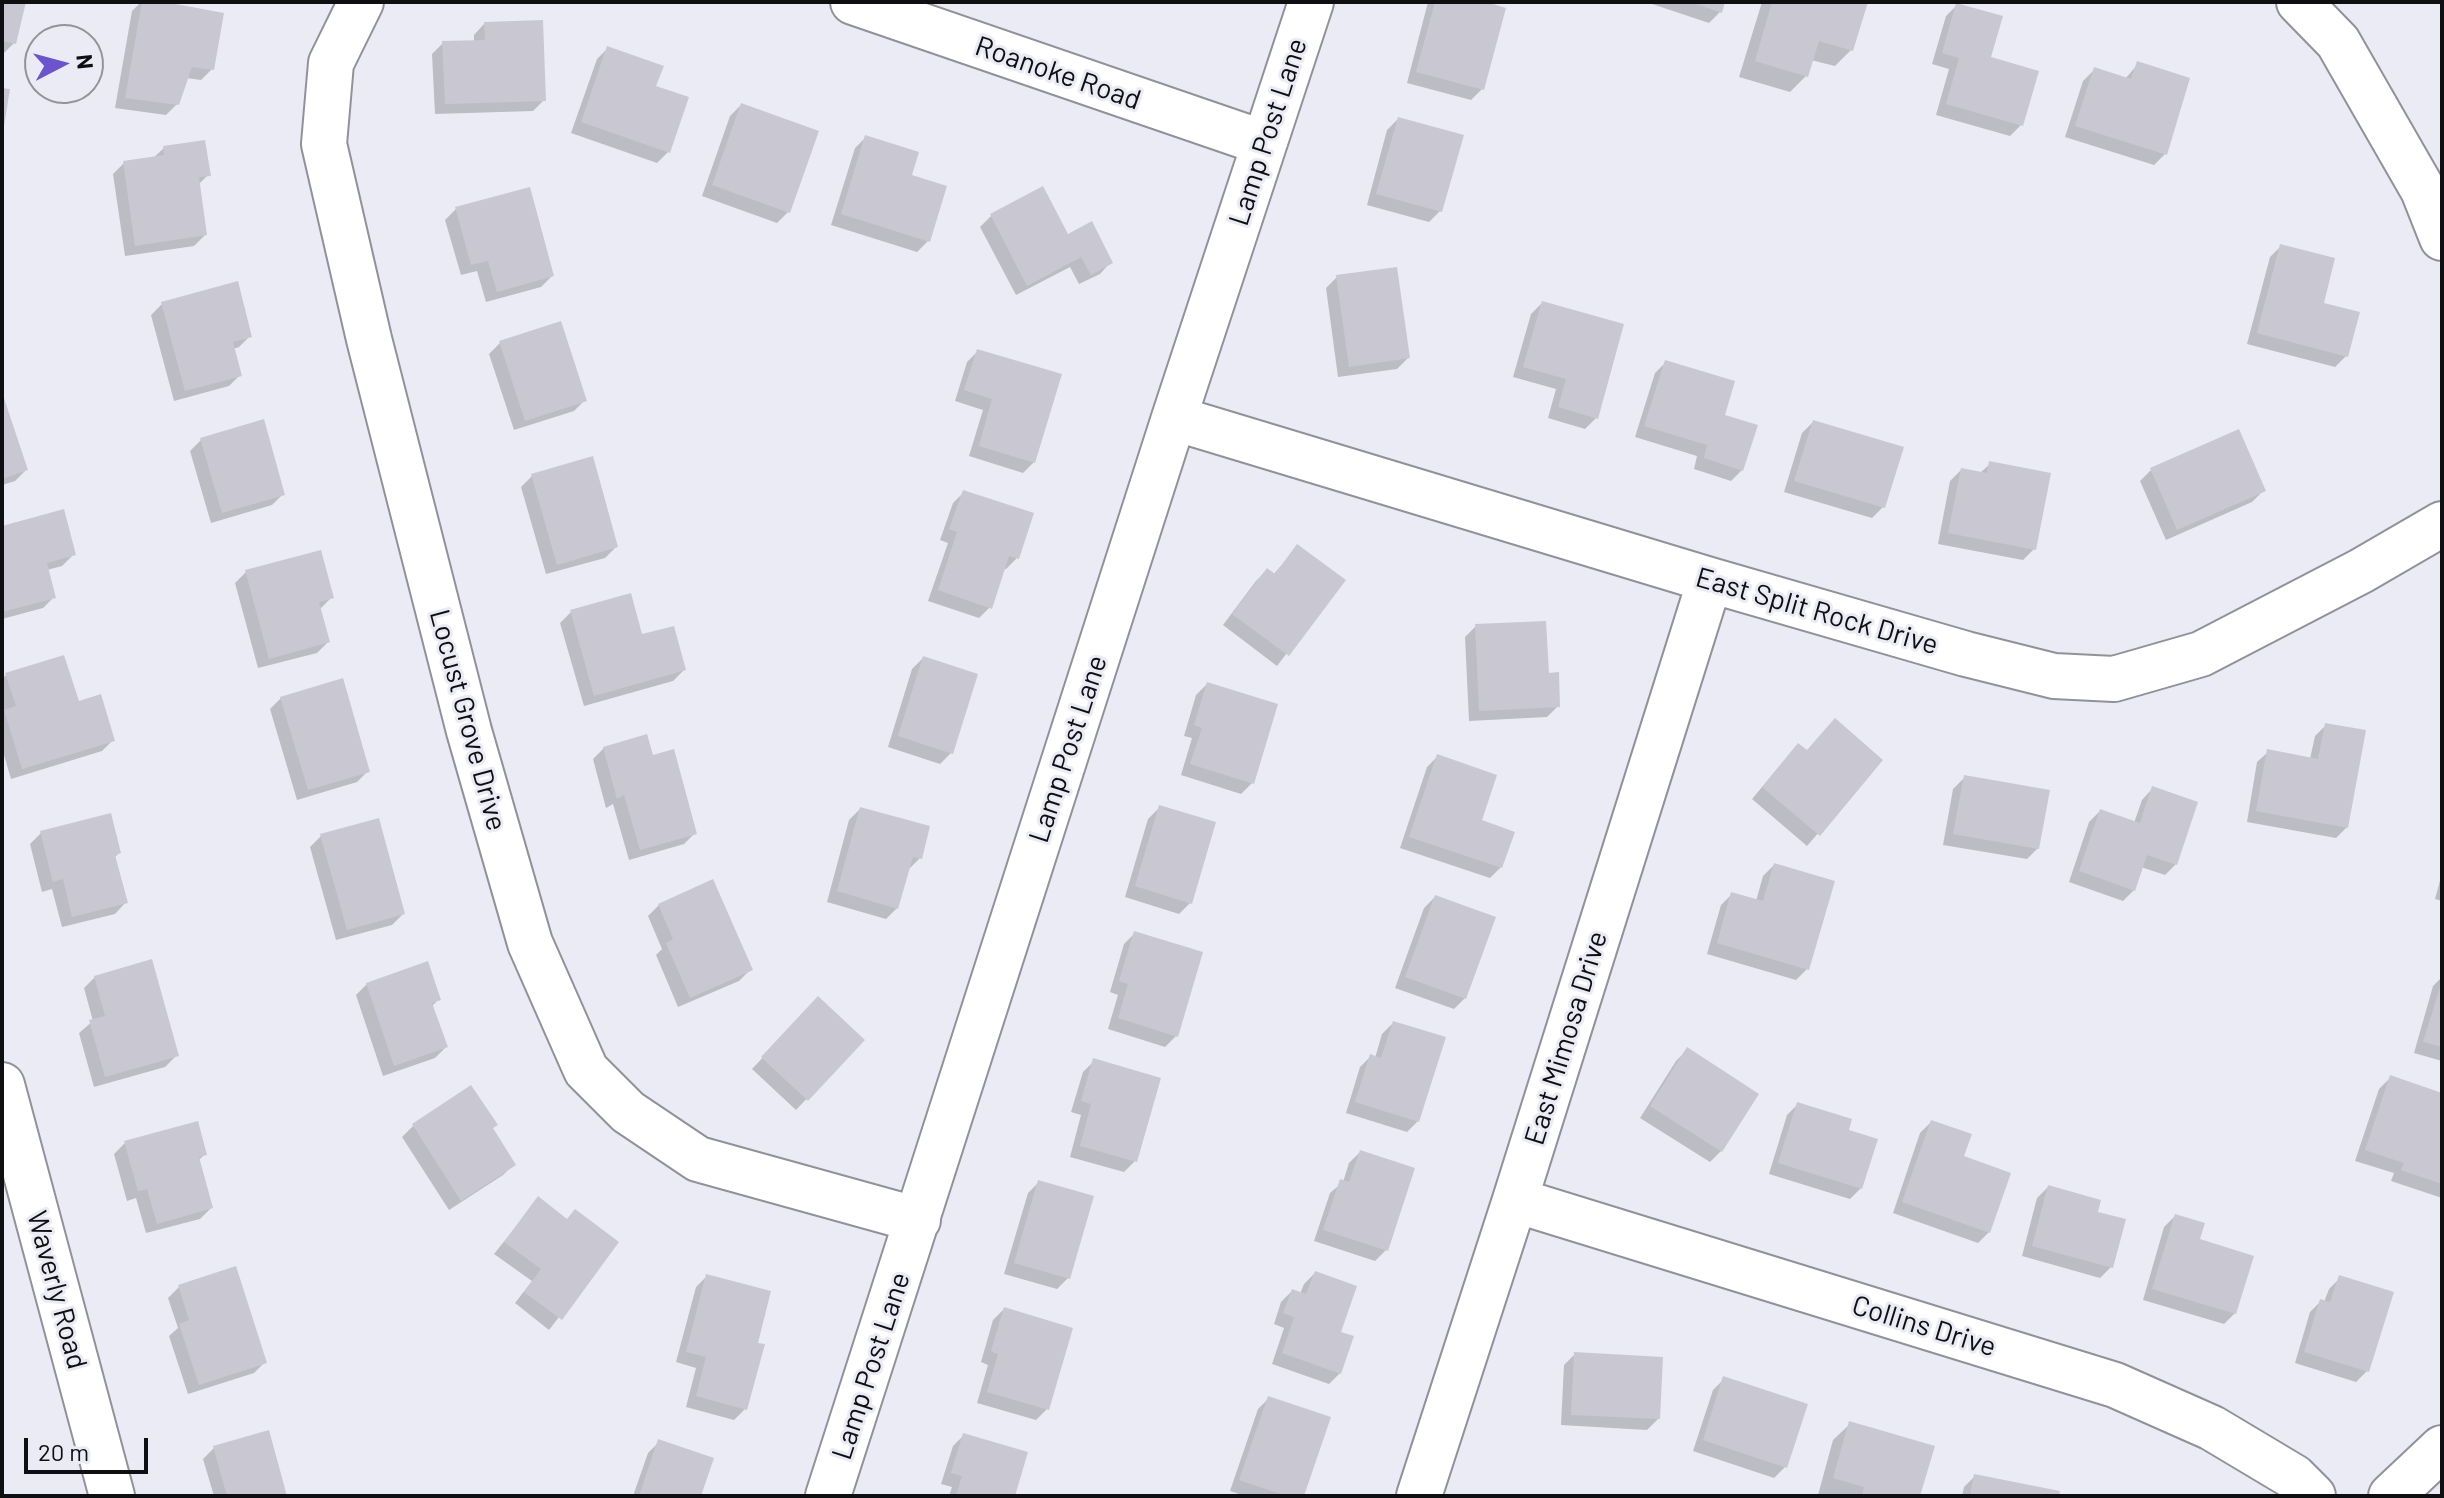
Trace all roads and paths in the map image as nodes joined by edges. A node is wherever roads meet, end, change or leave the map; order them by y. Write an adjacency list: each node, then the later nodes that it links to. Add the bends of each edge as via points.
1 (361, 2): 12 (street, Locust Grove Drive, via 331,63 324,144 469,731 530,943 586,1070 628,1112 698,1159)
2 (853, 2): 5 (street, Roanoke Road)
3 (1311, 2): 5 (street, Lamp Post Lane)
4 (2299, 2): 6 (street, via 2338,42 2423,190)
5 (1264, 143): 7 (street, Lamp Post Lane)
6 (2442, 238)
7 (1174, 418): 9 (street, East Split Rock Drive); 12 (street, Lamp Post Lane)
8 (2442, 524): 9 (street, East Split Rock Drive, via 2201,654 2114,679 2054,676)
9 (1710, 580): 11 (street, East Mimosa Drive)
10 (2, 1085): 14 (street, Waverly Road)
11 (1515, 1200): 16 (street, East Mimosa Drive); 17 (street, Collins Drive, via 2115,1385 2212,1428 2294,1477)
12 (918, 1220): 15 (street, Lamp Post Lane)
13 (2442, 1448): 18 (street)
14 (112, 1496)
15 (828, 1496)
16 (1419, 1496)
17 (2313, 1496)
18 (2391, 1496)

